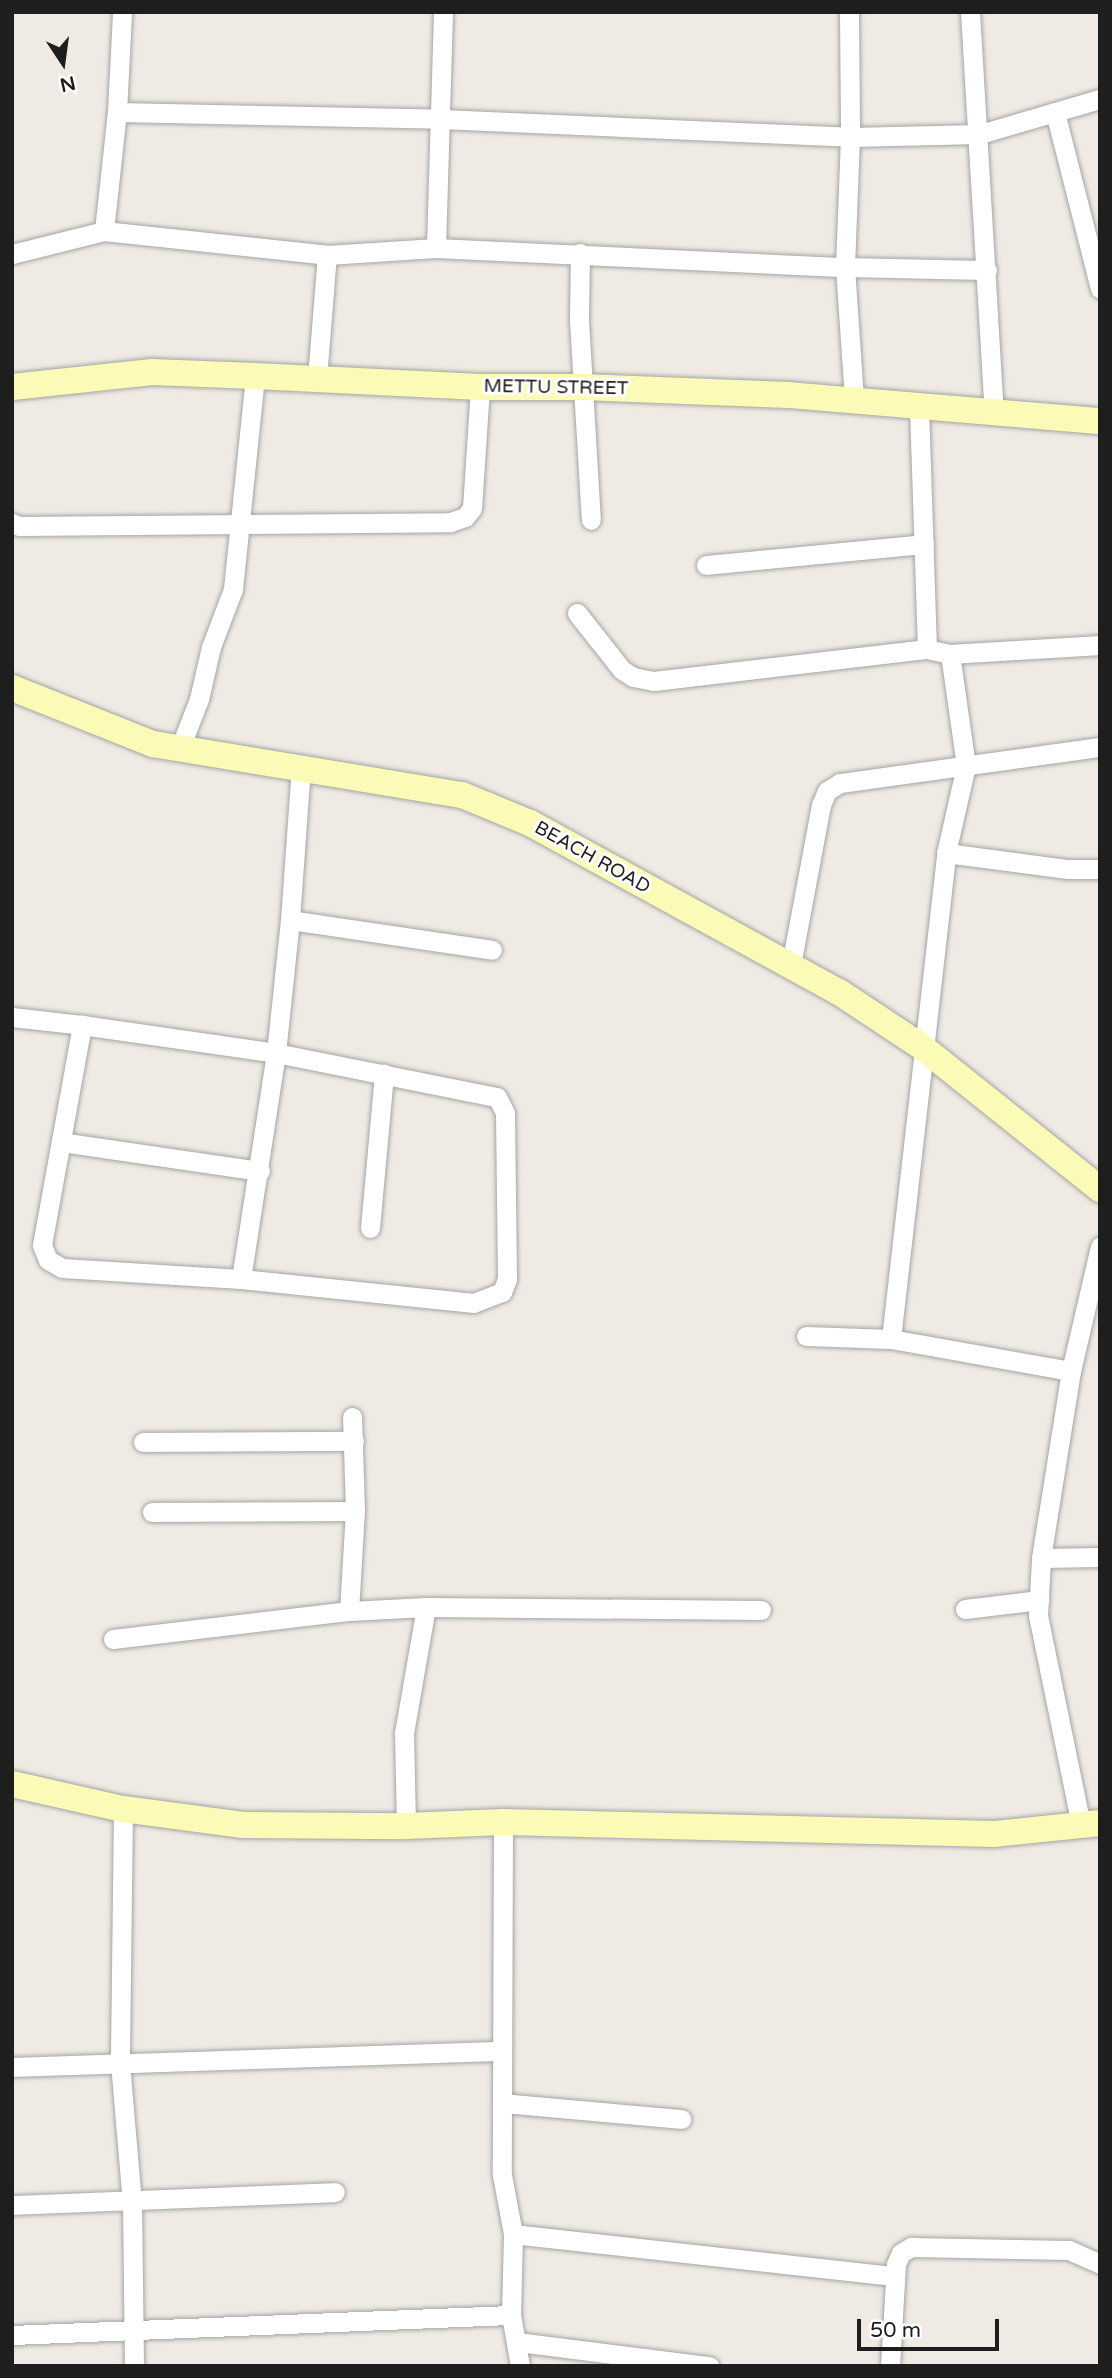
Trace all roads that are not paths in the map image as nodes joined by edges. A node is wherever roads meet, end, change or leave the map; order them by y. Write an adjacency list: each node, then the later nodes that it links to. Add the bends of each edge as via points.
1 (122, 12): 6 (street)
2 (443, 12): 8 (street)
3 (849, 12): 10 (street)
4 (971, 12): 9 (street)
5 (1100, 99): 7 (street)
6 (117, 112): 8 (street); 11 (street)
7 (1055, 112): 9 (street); 18 (street)
8 (440, 119): 10 (street); 12 (street)
9 (979, 134): 10 (street); 17 (street)
10 (850, 137): 16 (street)
11 (104, 231): 14 (street); 15 (street)
12 (436, 248): 13 (street); 15 (street)
13 (580, 253): 16 (street); 23 (street)
14 (12, 254)
15 (327, 255): 20 (street)
16 (845, 267): 17 (street); 24 (street)
17 (987, 270): 26 (street)
18 (1100, 288)
19 (255, 376): 20 (street, METTU STREET); 21 (street, METTU STREET, via 152,372); 30 (street)
20 (317, 378): 22 (street, METTU STREET)
21 (12, 387)
22 (480, 387): 23 (street, METTU STREET); 30 (street, via 472,508 465,517 450,522)
23 (582, 387): 24 (street, METTU STREET); 28 (street)
24 (854, 400): 25 (street, METTU STREET)
25 (919, 408): 26 (street, METTU STREET); 31 (street)
26 (994, 413): 27 (street, METTU STREET)
27 (1100, 421)
28 (591, 520)
29 (12, 523): 30 (street)
30 (242, 524): 39 (street, via 233,589)
31 (924, 544): 32 (street); 35 (street)
32 (706, 565)
33 (577, 613): 35 (street, via 622,670 654,681)
34 (1100, 645): 36 (street)
35 (927, 649): 36 (street)
36 (950, 654): 40 (street)
37 (12, 688): 39 (street, BEACH ROAD, via 116,731)
38 (1100, 747): 40 (street)
39 (180, 748): 41 (street, BEACH ROAD)
40 (965, 766): 42 (street); 46 (street, via 840,783 827,791)
41 (301, 767): 44 (street); 46 (street, BEACH ROAD, via 462,795 530,823)
42 (946, 853): 43 (street); 49 (street)
43 (1100, 869)
44 (290, 920): 45 (street); 50 (street)
45 (492, 950)
46 (791, 965): 49 (street, BEACH ROAD)
47 (12, 1017): 48 (street)
48 (82, 1025): 50 (street); 52 (street)
49 (922, 1047): 54 (street, BEACH ROAD); 59 (street)
50 (276, 1053): 51 (street); 53 (street)
51 (384, 1074): 55 (street); 57 (street, via 489,1094 502,1103 507,1263 502,1292 474,1303)
52 (61, 1142): 53 (street); 57 (street, via 41,1245 48,1260 62,1268)
53 (260, 1171): 57 (street)
54 (1100, 1189)
55 (370, 1228)
56 (1100, 1246): 60 (street)
57 (242, 1279)
58 (806, 1335): 59 (street)
59 (891, 1339): 60 (street)
60 (1071, 1371): 67 (street)
61 (352, 1417): 62 (street)
62 (354, 1441): 63 (street); 64 (street)
63 (143, 1442)
64 (355, 1511): 65 (street); 72 (street)
65 (152, 1513)
66 (1100, 1557): 67 (street)
67 (1041, 1558): 68 (street)
68 (1039, 1600): 70 (street); 77 (street, via 1038,1616)
69 (426, 1607): 71 (street); 72 (street); 78 (street, via 404,1733)
70 (965, 1609)
71 (761, 1610)
72 (349, 1611): 73 (street)
73 (113, 1639)
74 (12, 1784): 75 (street)
75 (123, 1809): 78 (street, via 243,1825); 80 (street)
76 (503, 1822): 77 (street, via 994,1834); 78 (street); 79 (street)
77 (1091, 1824)
78 (406, 1826)
79 (502, 2051): 80 (street); 82 (street)
80 (120, 2063): 81 (street); 85 (street)
81 (12, 2067)
82 (502, 2103): 83 (street); 87 (street, via 502,2175)
83 (681, 2119)
84 (335, 2192): 85 (street)
85 (132, 2202): 86 (street); 91 (street)
86 (12, 2205)
87 (513, 2234): 89 (street); 90 (street)
88 (1100, 2264): 89 (street, via 1069,2250 911,2247 901,2253)
89 (894, 2276): 97 (street)
90 (511, 2315): 91 (street); 93 (street)
91 (133, 2331): 92 (street); 94 (street)
92 (12, 2335)
93 (518, 2342): 95 (street); 96 (street)
94 (134, 2366)
95 (520, 2366)
96 (709, 2366)
97 (890, 2366)

